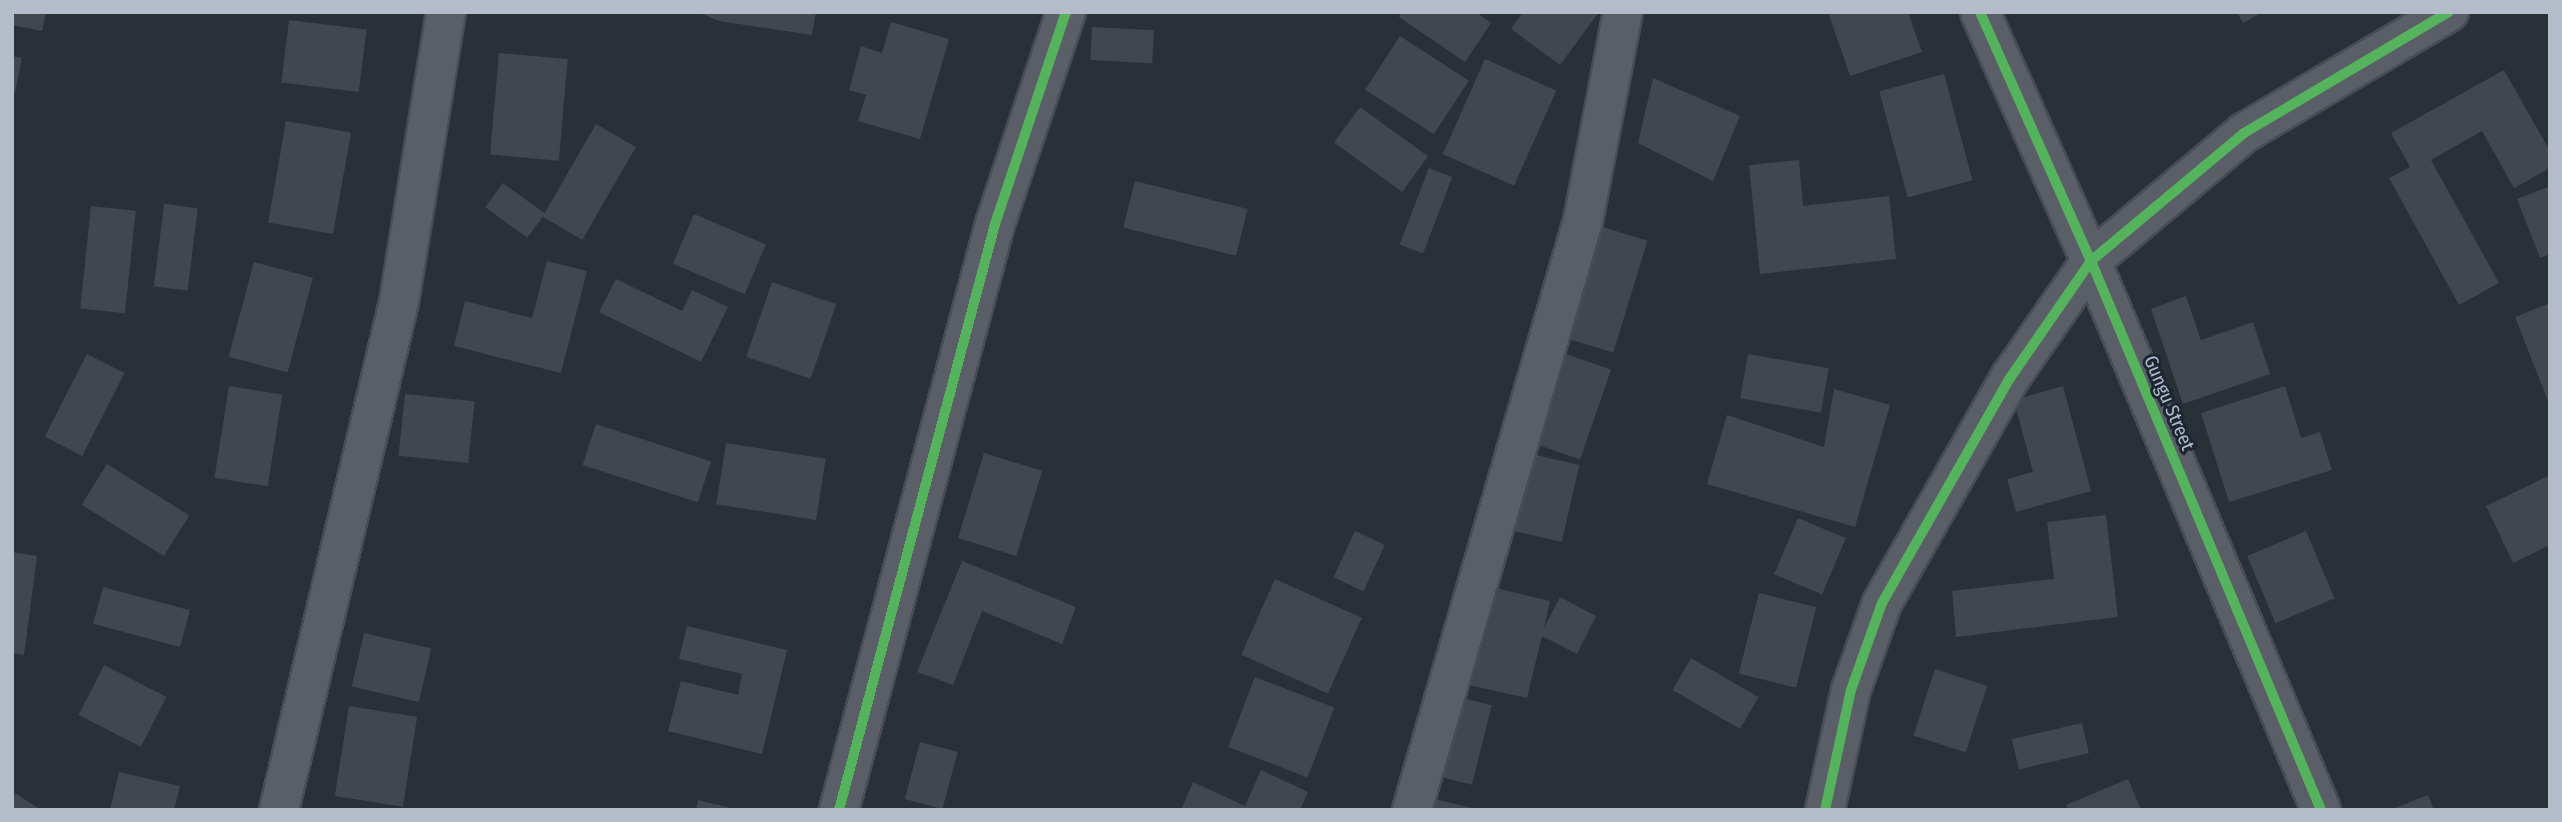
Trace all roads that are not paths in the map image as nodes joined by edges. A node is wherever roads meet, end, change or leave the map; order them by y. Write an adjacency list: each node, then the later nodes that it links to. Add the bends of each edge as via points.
1 (446, 12): 7 (street, via 399,302)
2 (1066, 12): 8 (street, via 995,224)
3 (1623, 12): 9 (street, via 1583,221)
4 (1980, 12): 6 (street, Gungu Street)
5 (2448, 12): 6 (street, via 2244,133)
6 (2091, 261): 10 (street, via 2010,378 1882,603 1851,690); 11 (street, Gungu Street)
7 (279, 810)
8 (839, 810)
9 (1412, 810)
10 (1825, 810)
11 (2320, 810)

